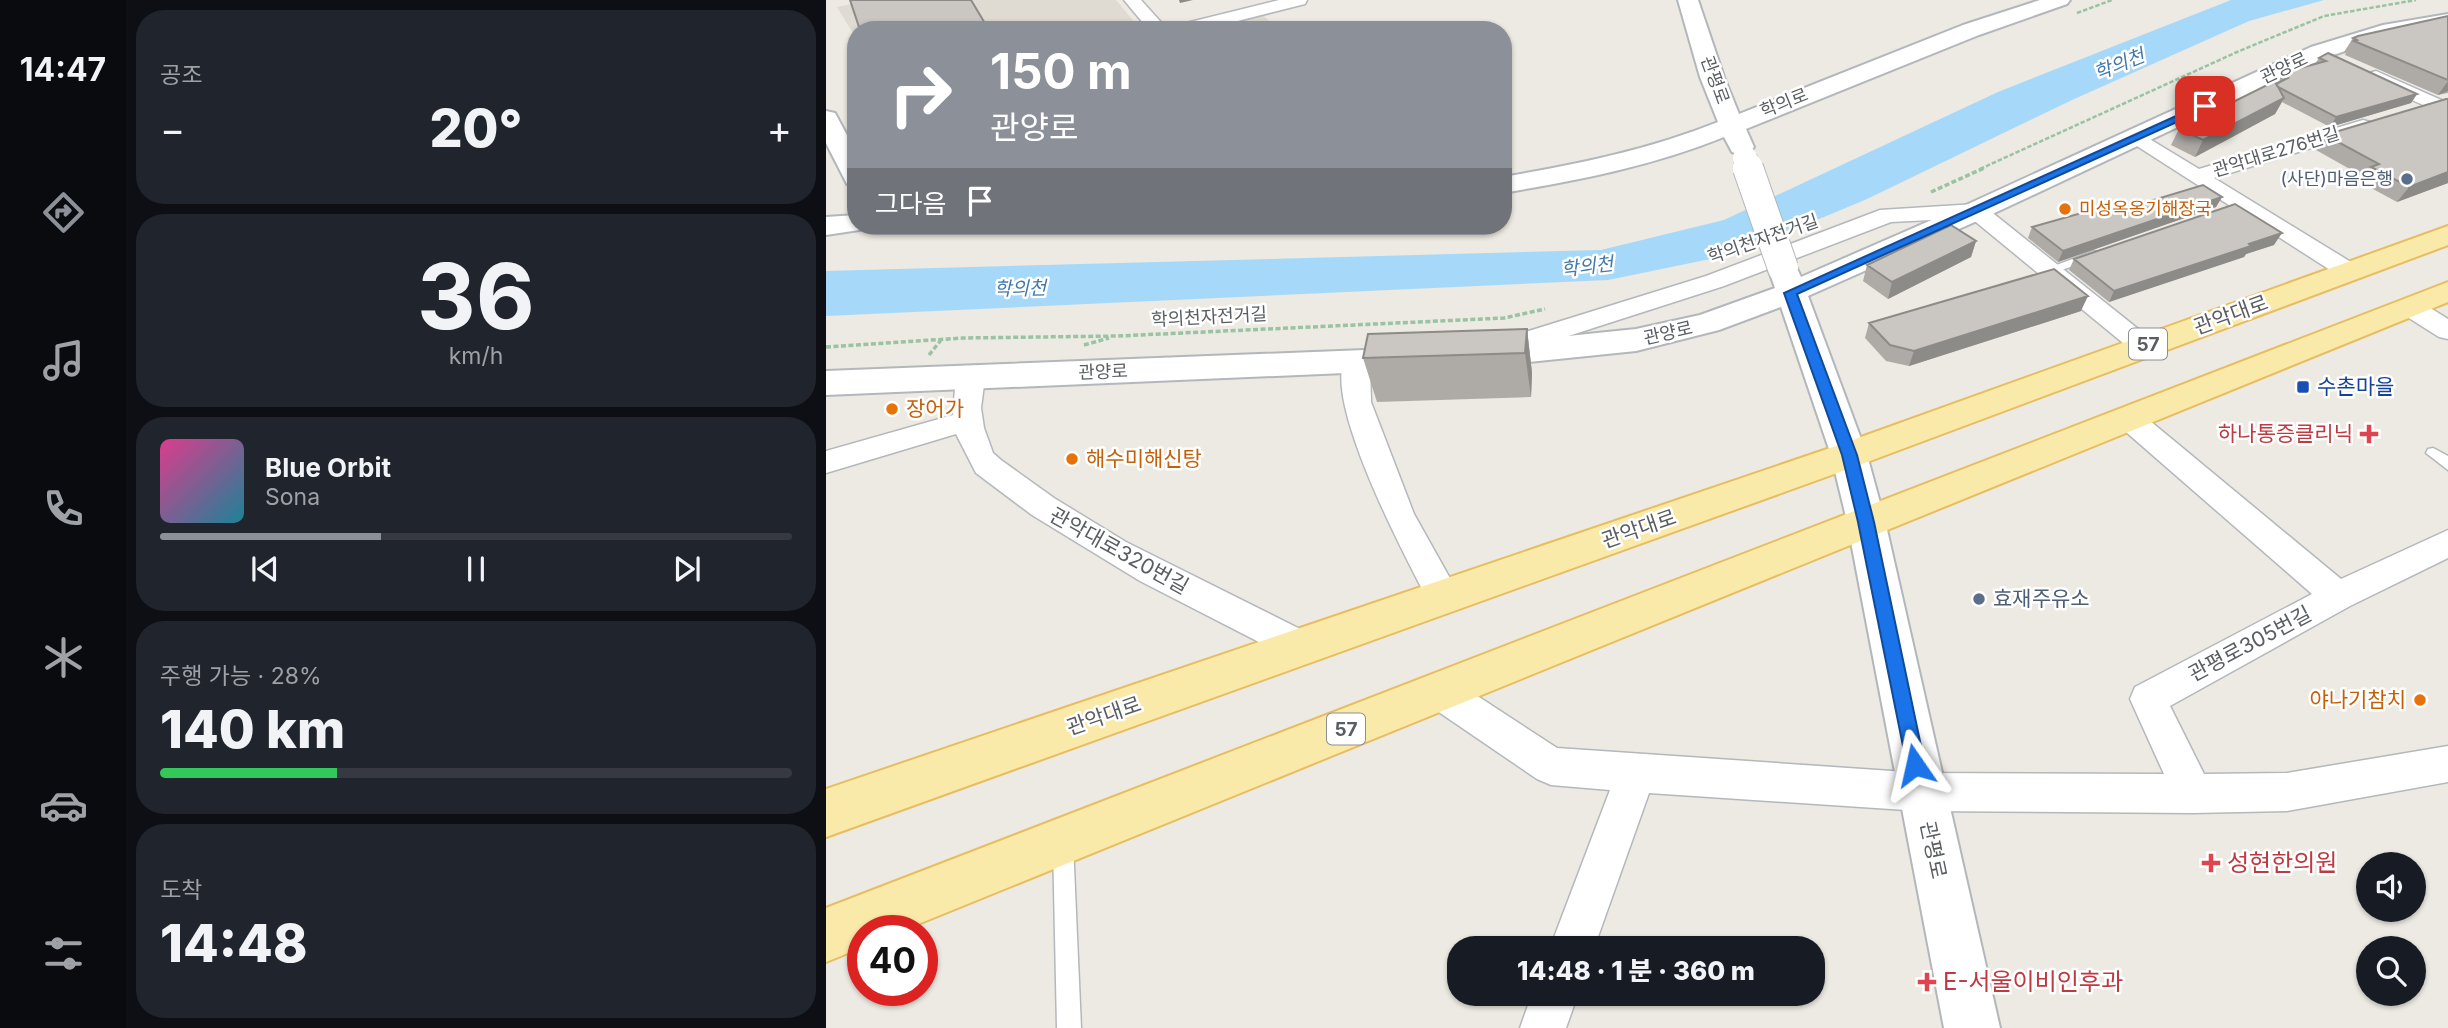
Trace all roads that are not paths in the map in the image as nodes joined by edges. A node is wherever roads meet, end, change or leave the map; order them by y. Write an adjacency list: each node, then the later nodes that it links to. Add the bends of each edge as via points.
1 (1132, 0): 6 (street)
2 (1299, 0): 7 (street)
3 (1688, 0): 13 (street, 관평로)
4 (2060, 0): 13 (street, 학의로, via 1971,30)
5 (2448, 20): 8 (street, 관양로, via 2348,40)
6 (1151, 21)
7 (1216, 21)
8 (2339, 60): 9 (street); 14 (street, 관양로)
9 (2444, 105): 10 (street)
10 (2409, 112)
11 (826, 118): 15 (street)
12 (2382, 120): 16 (street, 관악대로276번길)
13 (1732, 125): 17 (street, 학의로, via 1678,147 1592,170); 25 (street, 관평로, bridge)
14 (2136, 139): 16 (street); 18 (street, 관양로)
15 (847, 160)
16 (2197, 176): 24 (street, via 2235,206)
17 (1512, 183)
18 (1976, 211): 23 (street); 25 (street, 관양로); 30 (street, via 1888,215 1715,281)
19 (847, 223): 20 (street)
20 (826, 226)
21 (2448, 235): 24 (main road, 관악대로 / 57)
22 (2100, 252): 23 (lane)
23 (2049, 270): 29 (street)
24 (2350, 272): 29 (main road, 관악대로 / 57)
25 (1787, 280): 30 (street, 관양로, via 1708,323 1636,340); 37 (street, 관평로)
26 (2448, 291): 27 (main road, 57)
27 (2410, 307): 28 (street); 34 (main road, 57)
28 (2448, 331)
29 (2143, 346): 37 (main road, 관악대로 / 57)
30 (1456, 357): 31 (street, 관양로)
31 (1356, 362): 32 (street, 관양로); 43 (street, via 1357,402 1399,515)
32 (971, 377): 33 (street, 관양로); 35 (street, 관악대로320번길, via 965,401)
33 (826, 383)
34 (2128, 418): 40 (main road, 57); 42 (street)
35 (967, 421): 38 (street); 44 (street, 관악대로320번길, via 982,461 1043,508 1159,575)
36 (2433, 453): 39 (lane)
37 (1849, 455): 40 (street, 관평로); 43 (main road, 관악대로 / 57)
38 (826, 462)
39 (2448, 464)
40 (1866, 522): 45 (main road, 57); 48 (street, 관평로)
41 (2448, 543): 42 (street, 관평로305번길)
42 (2338, 596): 49 (street, 관평로305번길, via 2148,699)
43 (1444, 598): 44 (main road, 관악대로 / 57)
44 (1302, 647): 50 (main road, 관악대로 / 57)
45 (1440, 692): 47 (street, via 1551,766); 51 (main road, 57)
46 (2448, 764): 49 (street, via 2287,792)
47 (1636, 773): 48 (street); 53 (street)
48 (1921, 792): 49 (street); 57 (street, 관평로)
49 (2193, 794)
50 (826, 813)
51 (1063, 841): 52 (main road, 57); 55 (lane)
52 (826, 935)
53 (1576, 936)
54 (1551, 1006): 56 (street)
55 (1069, 1028)
56 (1543, 1028)
57 (1972, 1028)

